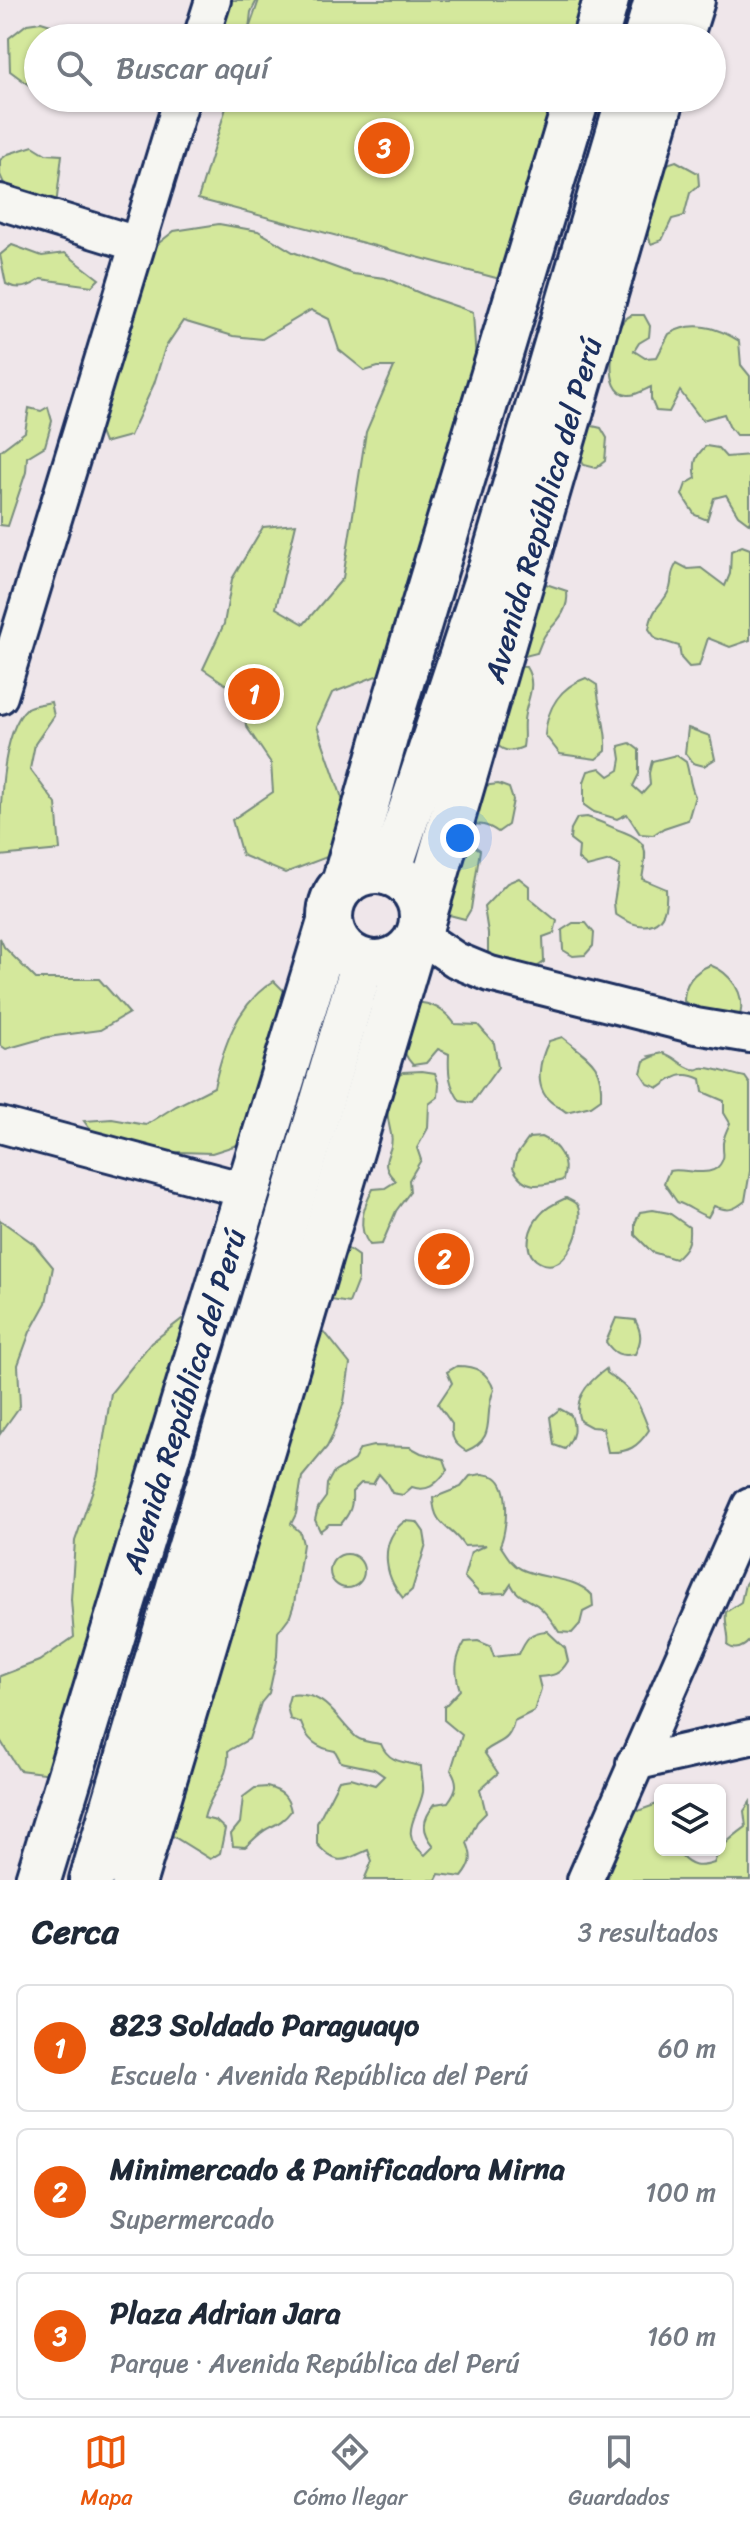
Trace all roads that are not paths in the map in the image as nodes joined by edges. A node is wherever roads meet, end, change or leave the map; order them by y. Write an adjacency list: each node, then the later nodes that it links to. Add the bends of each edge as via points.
1 (213, 0): 5 (street)
2 (606, 0): 6 (highway)
3 (656, 0): 7 (street)
4 (692, 0): 8 (highway)
5 (205, 24)
6 (599, 24)
7 (649, 24)
8 (684, 24)
9 (178, 112): 14 (street)
10 (573, 112): 17 (highway, Avenida República del Perú)
11 (624, 112): 16 (street, via 493,558)
12 (658, 112): 18 (highway, Avenida República del Perú)
13 (0, 202): 14 (street)
14 (137, 244): 15 (street)
15 (2, 680)
16 (389, 874): 17 (highway, via 355,876); 18 (highway, via 417,895 422,908)
17 (337, 903): 19 (highway, via 340,947); 22 (highway, Avenida República del Perú)
18 (417, 935): 19 (highway, via 389,962); 20 (street, via 490,974); 28 (highway, Avenida República del Perú)
19 (363, 962): 27 (street)
20 (750, 1035)
21 (0, 1125): 22 (street)
22 (248, 1191): 26 (highway, Avenida República del Perú)
23 (750, 1505): 25 (street)
24 (750, 1737): 25 (street)
25 (634, 1763): 29 (street)
26 (38, 1880)
27 (91, 1880)
28 (134, 1880)
29 (585, 1880)

